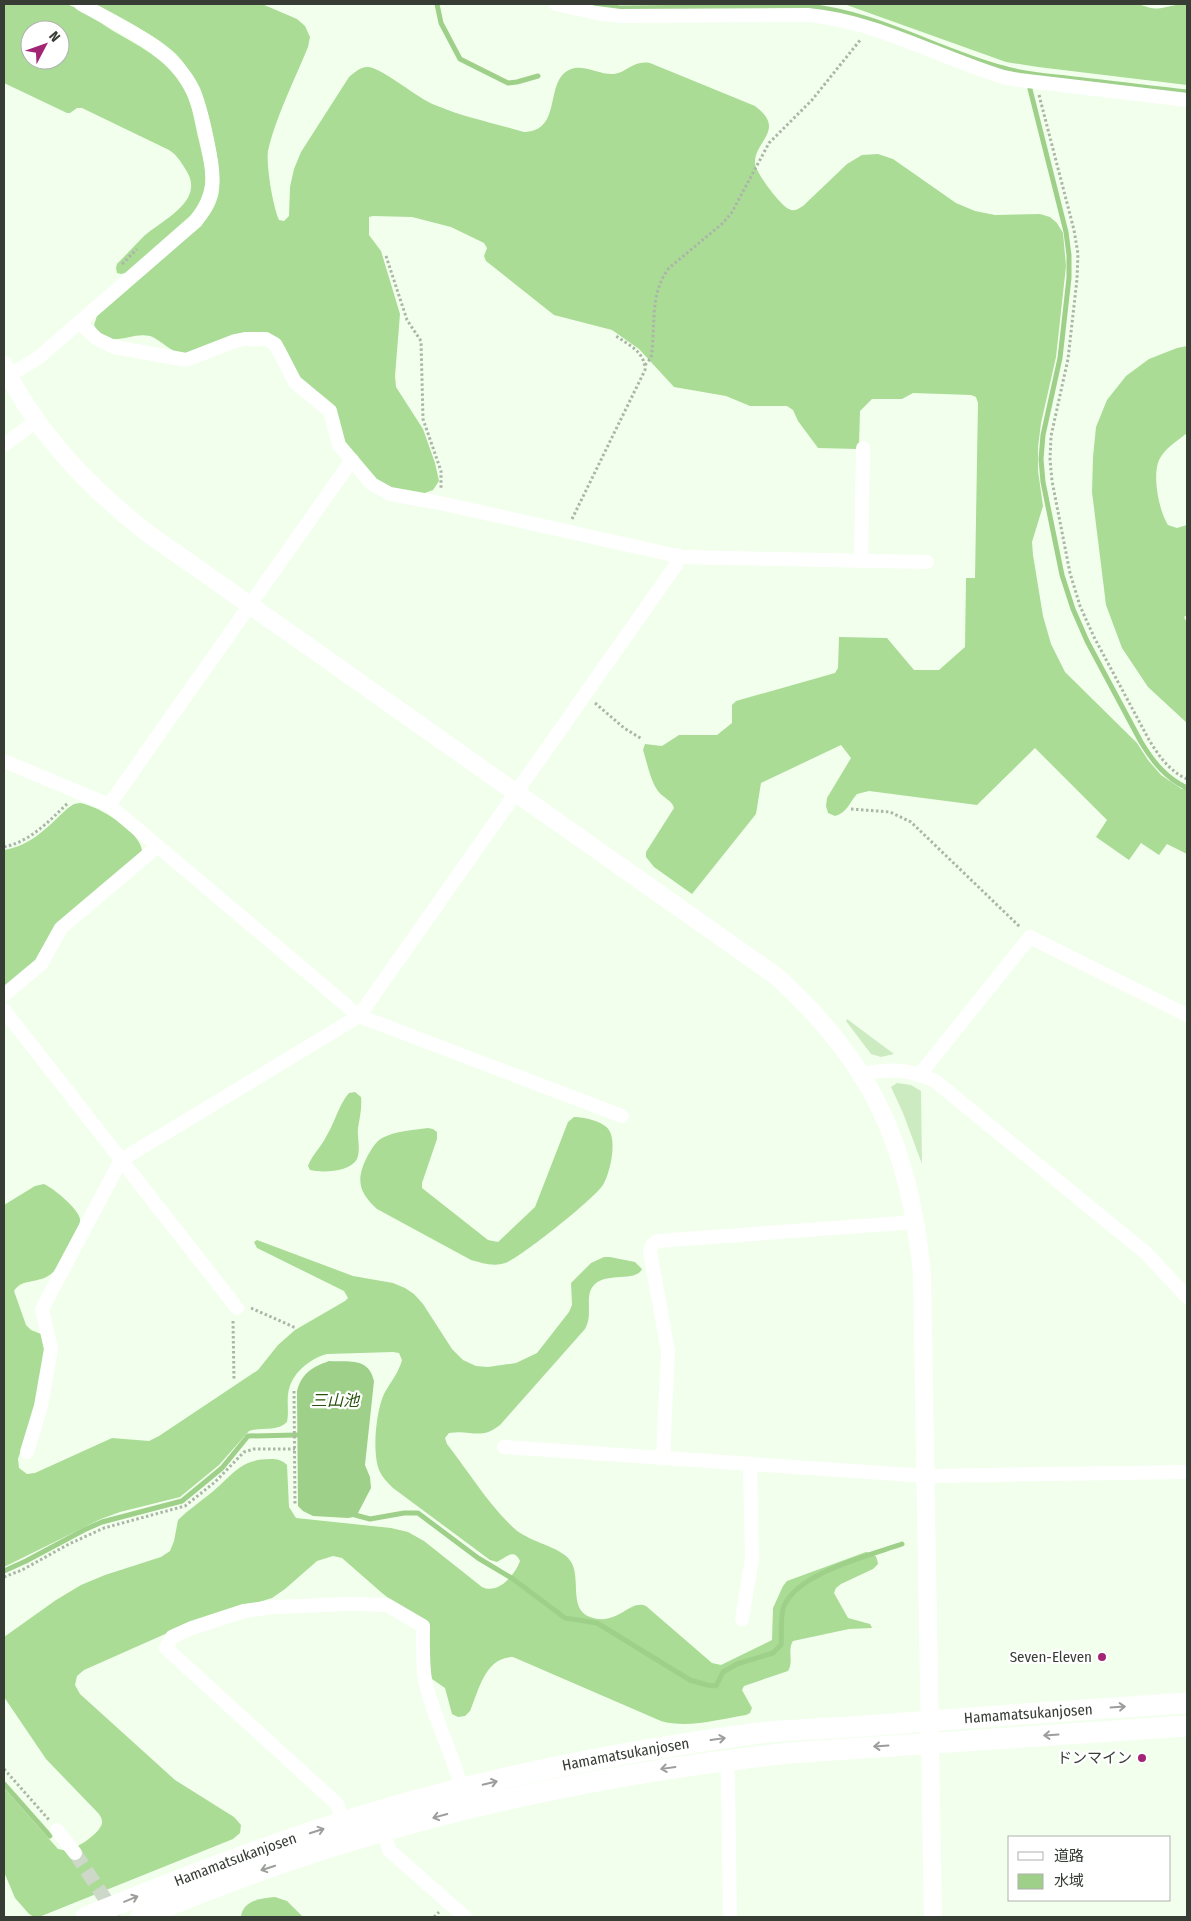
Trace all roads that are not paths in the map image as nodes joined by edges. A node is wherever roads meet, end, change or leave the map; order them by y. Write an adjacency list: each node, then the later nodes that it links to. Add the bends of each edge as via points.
1 (81, 4): 4 (street, via 154,47 183,74 199,110 214,180 205,209 196,221)
2 (556, 4): 3 (street, via 620,16 808,15 842,19 1003,77)
3 (1187, 100)
4 (79, 322): 5 (street, via 38,358); 9 (street, via 105,344 186,360 240,340 266,339 275,344 295,382 330,411 339,445)
5 (5, 373): 6 (street)
6 (36, 421): 7 (street); 13 (street, via 86,481 115,507)
7 (4, 445)
8 (863, 448): 11 (street)
9 (352, 460): 10 (street, via 372,484 390,494); 13 (street)
10 (678, 556): 11 (street); 15 (street, via 676,565)
11 (861, 561): 12 (street)
12 (927, 562)
13 (250, 605): 15 (street); 16 (street)
14 (4, 761): 16 (street)
15 (516, 792): 21 (street); 22 (street, via 776,976 823,1022)
16 (109, 805): 17 (street)
17 (158, 846): 18 (street, via 61,928 41,964); 21 (street)
18 (4, 995)
19 (4, 1010): 25 (street)
20 (1187, 1015): 23 (street, via 1030,937)
21 (358, 1016): 24 (street); 25 (street)
22 (861, 1074): 23 (street, via 902,1070); 26 (street, via 896,1145)
23 (920, 1074): 27 (street, via 935,1082 1146,1253)
24 (622, 1116)
25 (121, 1160): 28 (street); 30 (street, via 42,1309 51,1348 41,1406)
26 (916, 1222): 31 (street, via 658,1240 654,1243 650,1252 668,1351); 34 (street, via 923,1300)
27 (1187, 1297)
28 (237, 1308)
29 (504, 1447): 31 (street)
30 (27, 1452)
31 (663, 1458): 32 (street)
32 (750, 1464): 34 (street); 35 (street, via 752,1559)
33 (1187, 1472): 34 (street)
34 (926, 1476): 37 (street)
35 (742, 1619)
36 (1187, 1703): 37 (main road, Hamamatsukanjosen, one-way to 36)
37 (930, 1720): 39 (street); 41 (main road, Hamamatsukanjosen, one-way to 37, via 581,1763 719,1739 788,1730)
38 (1187, 1726): 39 (main road, Hamamatsukanjosen, one-way to 39)
39 (930, 1743): 40 (main road, Hamamatsukanjosen, one-way to 40); 50 (street)
40 (726, 1760): 44 (main road, Hamamatsukanjosen, one-way to 44, via 568,1786); 49 (street)
41 (462, 1789): 42 (main road, Hamamatsukanjosen); 42 (street, via 425,1680 423,1626 387,1605 274,1607 244,1611 172,1637 166,1648 337,1804)
42 (343, 1822): 46 (main road, Hamamatsukanjosen, one-way to 42, via 217,1865)
43 (58, 1830): 45 (street)
44 (384, 1832): 47 (main road, Hamamatsukanjosen, one-way to 47, via 254,1873); 48 (street, via 389,1850)
45 (75, 1853)
46 (86, 1917)
47 (142, 1917)
48 (465, 1917)
49 (730, 1917)
50 (933, 1917)

